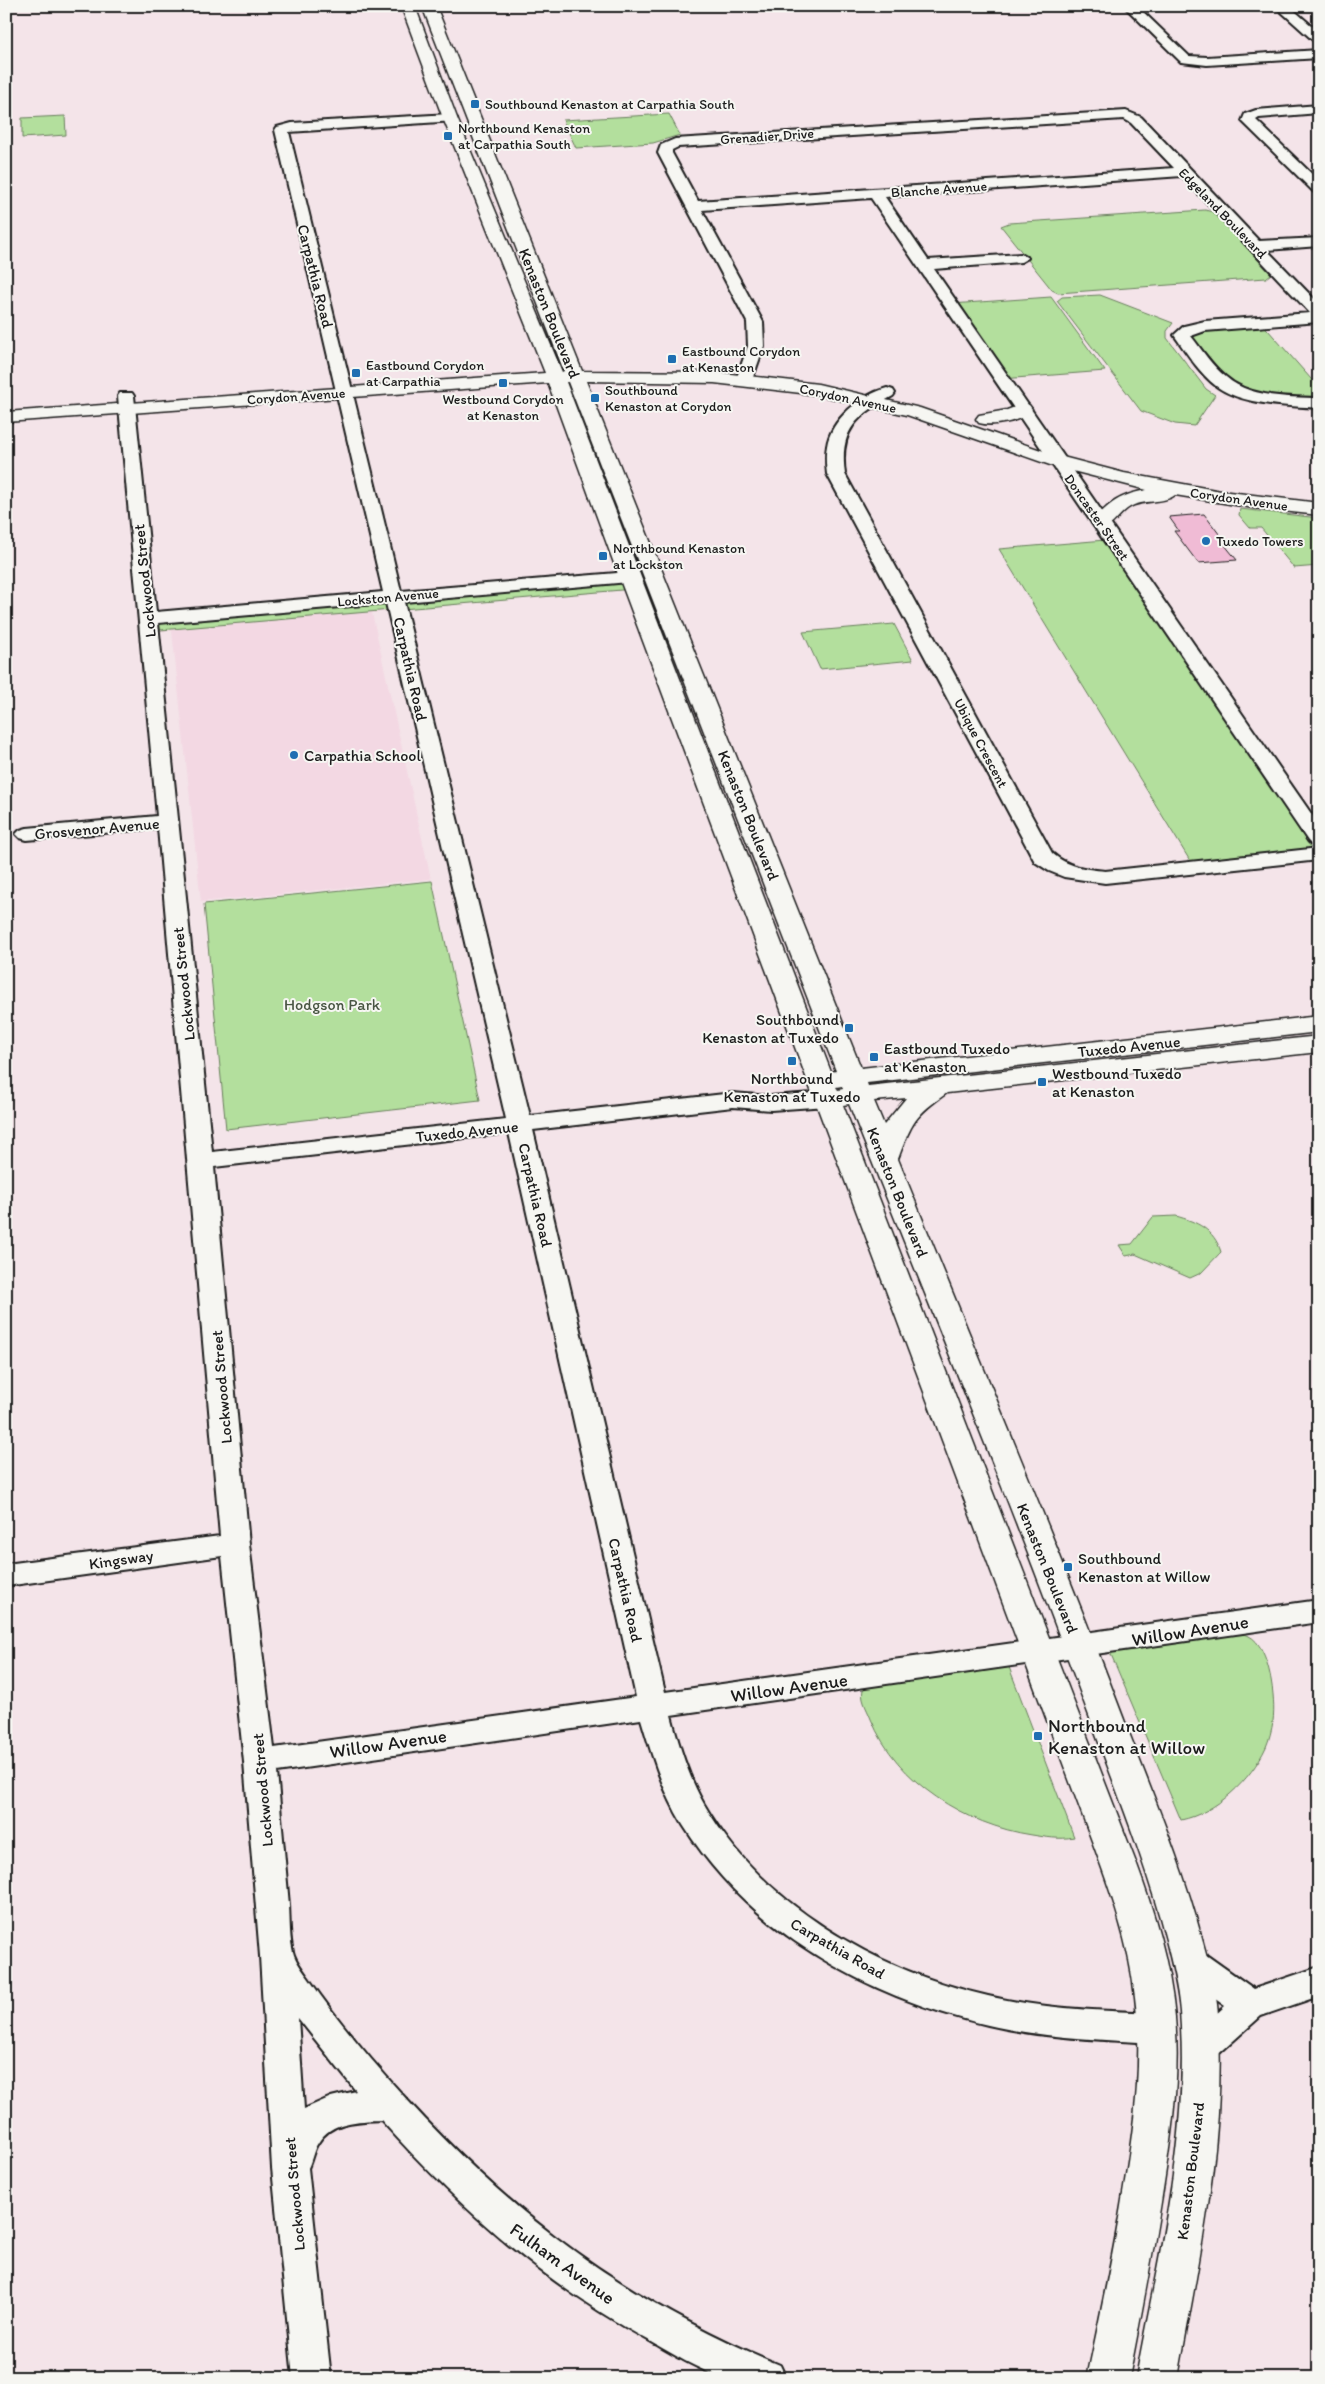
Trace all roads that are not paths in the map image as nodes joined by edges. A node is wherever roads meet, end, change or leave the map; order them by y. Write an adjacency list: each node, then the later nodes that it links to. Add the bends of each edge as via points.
1 (408, 6): 9 (main road, Kenaston Boulevard)
2 (429, 6): 21 (main road, Kenaston Boulevard)
3 (1130, 6): 6 (street, via 1180,55 1190,60)
4 (1281, 6): 5 (street)
5 (1319, 39)
6 (1319, 54)
7 (1319, 109): 11 (street, via 1272,112 1249,121)
8 (1126, 115): 12 (street, Edgeland Boulevard, via 1136,120); 15 (street, Grenadier Drive, via 675,144 666,148 665,153)
9 (450, 118): 21 (main road, Kenaston Boulevard); 23 (street, Carpathia Road, via 282,130)
10 (1319, 168): 11 (street)
11 (1299, 170): 13 (street)
12 (1184, 172): 14 (street, Blanche Avenue); 17 (street, Edgeland Boulevard)
13 (1319, 189)
14 (875, 193): 15 (street, Blanche Avenue); 19 (street, Doncaster Street)
15 (694, 206): 22 (street, Grenadier Drive, via 755,322 756,346)
16 (1319, 242): 17 (street)
17 (1256, 246): 20 (street, Edgeland Boulevard)
18 (1021, 258): 19 (street)
19 (924, 265): 28 (street, Doncaster Street)
20 (1319, 315): 26 (street, via 1205,326 1190,329 1182,335 1222,384 1237,391 1267,397)
21 (563, 371): 22 (main road, Corydon Avenue); 23 (main road, Corydon Avenue); 38 (main road, Kenaston Boulevard); 47 (main road, Kenaston Boulevard)
22 (747, 374): 24 (main road, Corydon Avenue, via 800,387)
23 (344, 387): 25 (main road, Corydon Avenue); 39 (street, Carpathia Road)
24 (879, 397): 30 (main road, Corydon Avenue); 44 (street, Ubique Crescent, via 861,406 834,442 832,457 836,474 1043,856 1051,865 1083,876 1105,877)
25 (126, 402): 27 (main road, Corydon Avenue); 29 (main road, Corydon Avenue); 40 (street, Lockwood Street)
26 (1319, 403)
27 (6, 405)
28 (1022, 409): 30 (main road); 31 (street, Doncaster Street)
29 (6, 417)
30 (986, 428): 31 (main road, Corydon Avenue, via 1005,426); 32 (main road, Corydon Avenue)
31 (1044, 440): 32 (street, Doncaster Street); 33 (main road, Corydon Avenue)
32 (1060, 462): 33 (main road, Corydon Avenue); 37 (street, Doncaster Street)
33 (1111, 468): 34 (main road, Corydon Avenue); 35 (main road, Corydon Avenue)
34 (1184, 490): 36 (main road, Corydon Avenue, via 1272,505); 37 (main road, via 1138,497 1111,510)
35 (1319, 495)
36 (1319, 509)
37 (1102, 524): 43 (street, Doncaster Street)
38 (629, 577): 39 (street, Lockston Avenue); 49 (main road, Kenaston Boulevard)
39 (393, 596): 40 (street, Lockston Avenue); 50 (street, Carpathia Road)
40 (148, 618): 41 (street, Lockwood Street)
41 (168, 821): 42 (street, Grosvenor Avenue); 52 (street, Lockwood Street)
42 (27, 834)
43 (1319, 841)
44 (1319, 854)
45 (1319, 1024): 47 (main road, Tuxedo Avenue)
46 (1319, 1044): 48 (main road, Tuxedo Avenue)
47 (856, 1086): 48 (main road, Tuxedo Avenue); 49 (main road, Tuxedo Avenue); 51 (main road, Kenaston Boulevard)
48 (940, 1087): 51 (main road, via 919,1099 904,1114 891,1134)
49 (824, 1090): 50 (street, Tuxedo Avenue, via 771,1103 733,1100); 57 (main road, Kenaston Boulevard)
50 (520, 1125): 52 (street, Tuxedo Avenue); 58 (street, Carpathia Road)
51 (885, 1158): 56 (main road, Kenaston Boulevard)
52 (201, 1161): 53 (street, Lockwood Street)
53 (235, 1544): 54 (street, Kingsway); 59 (street, Lockwood Street)
54 (6, 1575)
55 (1319, 1611): 56 (street, Willow Avenue)
56 (1080, 1646): 57 (street, Willow Avenue); 61 (main road, Kenaston Boulevard, via 1171,1890)
57 (1037, 1652): 58 (street, Willow Avenue); 64 (main road, Kenaston Boulevard, via 1138,1920 1150,1971)
58 (653, 1705): 59 (street, Willow Avenue); 64 (street, Carpathia Road, via 671,1765 705,1832 751,1886 800,1928 889,1978 966,2006 1052,2021)
59 (260, 1762): 60 (street, Lockwood Street)
60 (277, 1956): 66 (street, Fulham Avenue, via 315,2018); 67 (street, Lockwood Street)
61 (1190, 1962): 63 (street); 65 (main road, Kenaston Boulevard, via 1199,2013)
62 (1319, 1981): 63 (street)
63 (1250, 2005): 65 (street)
64 (1157, 2028): 70 (main road, Kenaston Boulevard, via 1153,2128 1137,2234)
65 (1201, 2049): 71 (main road, Kenaston Boulevard, via 1198,2131)
66 (390, 2105): 67 (street, via 362,2105 324,2116 304,2133); 69 (street, Fulham Avenue, via 466,2187 546,2254 661,2329)
67 (290, 2168): 68 (street, Lockwood Street)
68 (312, 2378)
69 (767, 2378)
70 (1108, 2378)
71 (1157, 2378)

